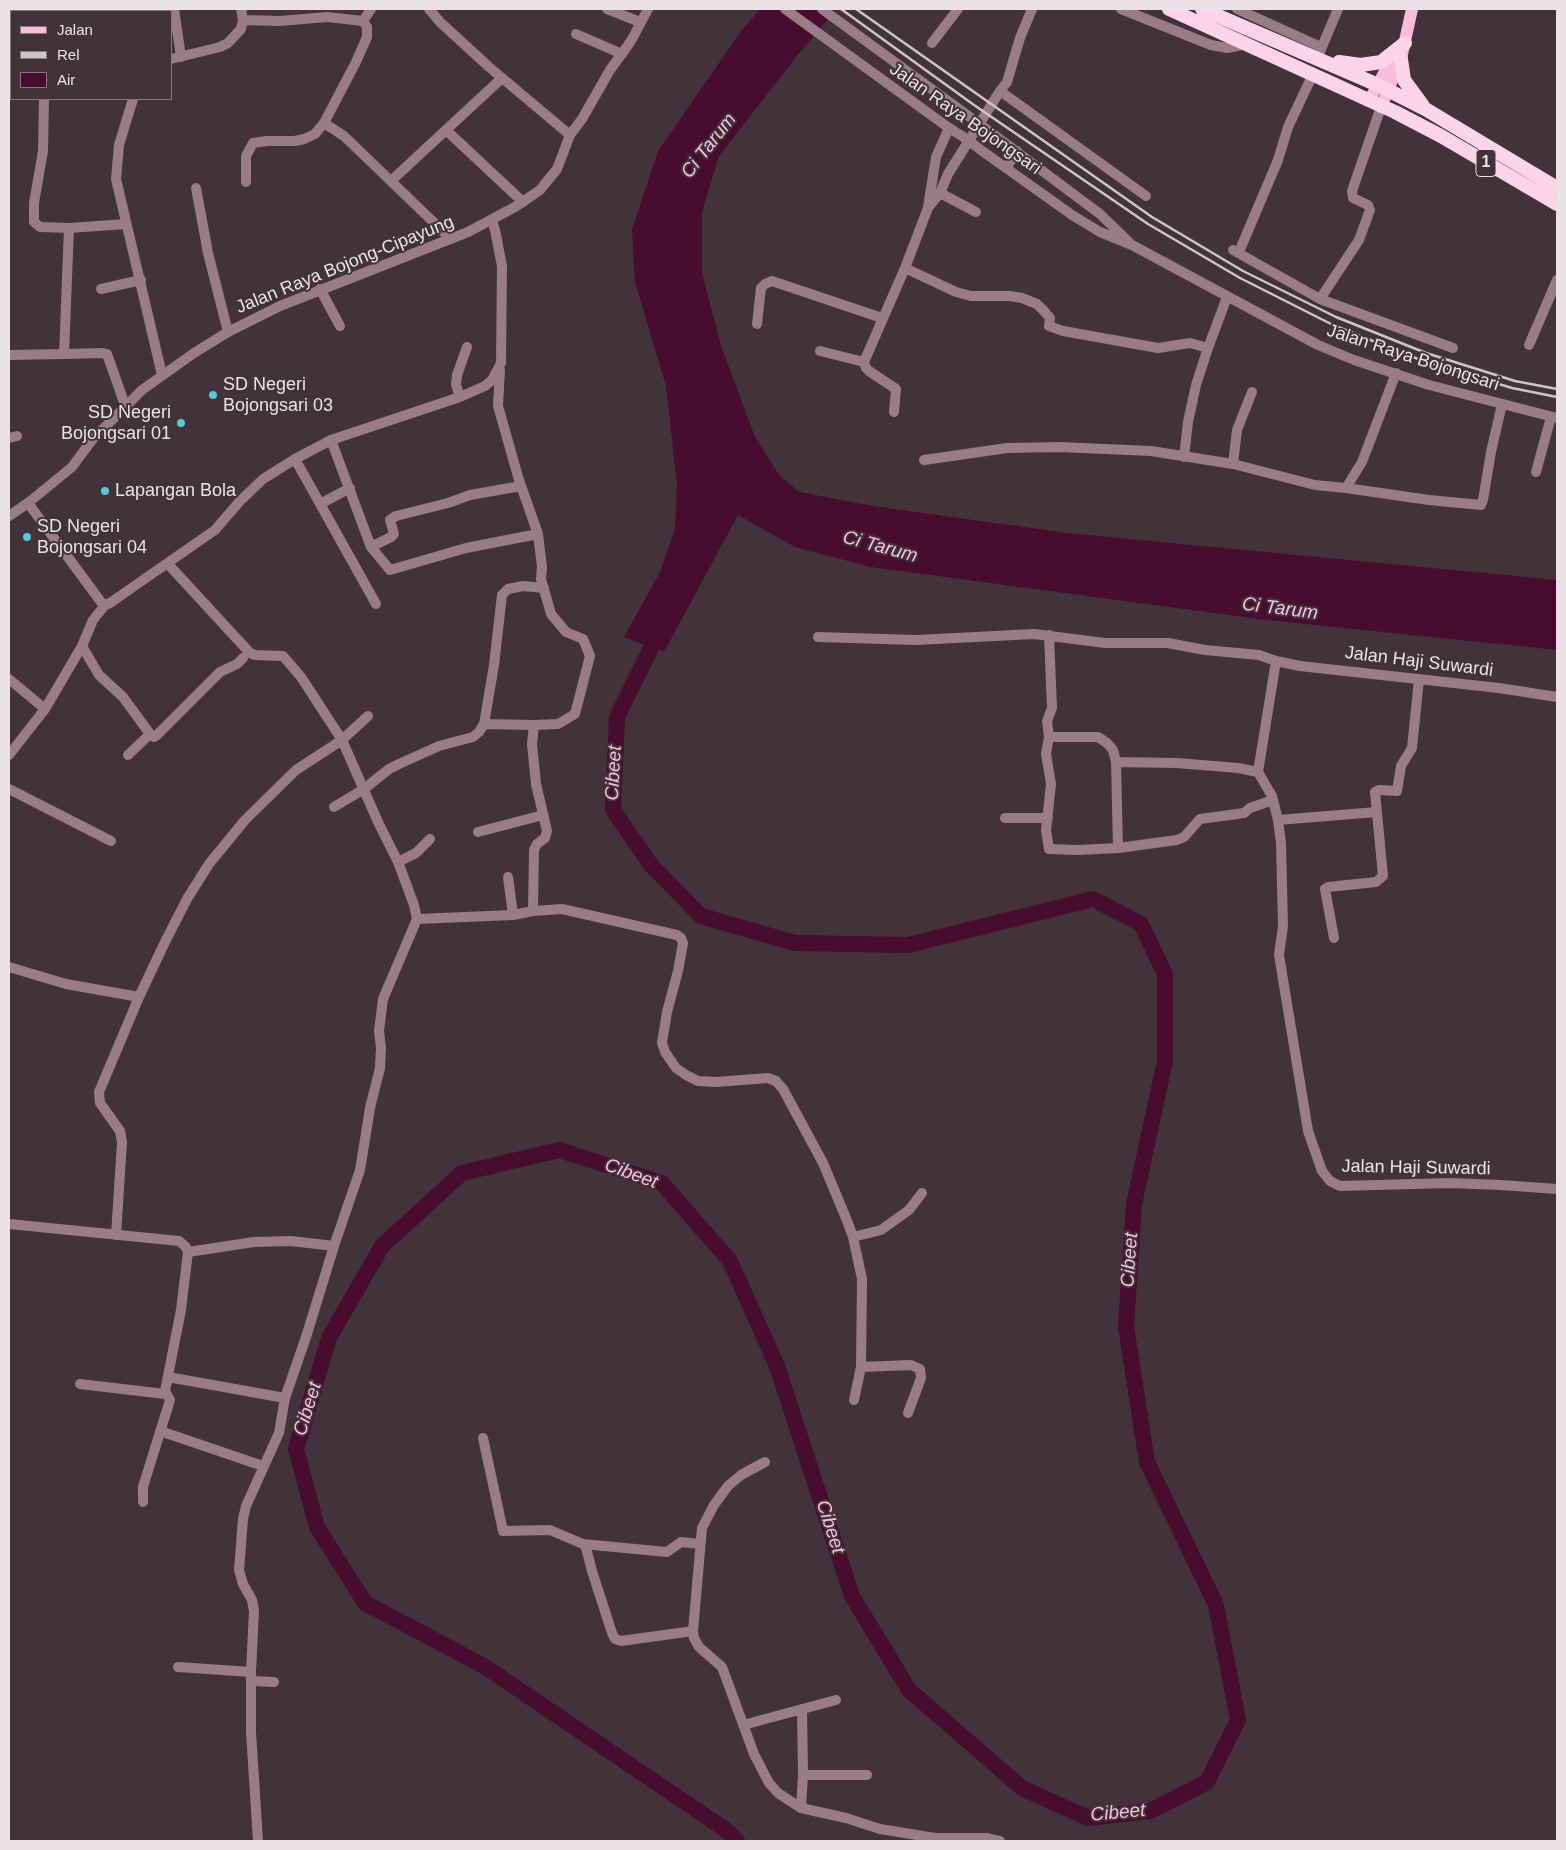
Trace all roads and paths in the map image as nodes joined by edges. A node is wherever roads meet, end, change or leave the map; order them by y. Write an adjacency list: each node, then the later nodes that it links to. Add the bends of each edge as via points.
1 (174, 9): 26 (street)
2 (241, 9): 17 (street)
3 (371, 9): 18 (street)
4 (429, 9): 29 (street)
5 (607, 9): 19 (street)
6 (648, 9): 19 (street, Jalan Raya Bojong-Cipayung)
7 (785, 9): 37 (street, Jalan Raya Bojongsari)
8 (822, 9): 40 (street, Jalan Raya Bojongsari, bridge)
9 (958, 9): 21 (street)
10 (1032, 9): 31 (street, via 1007,82)
11 (1120, 9): 23 (street, via 1211,45 1227,48)
12 (1169, 9): 23 (highway, 1)
13 (1202, 9): 24 (highway, 1)
14 (1237, 9): 24 (street)
15 (1338, 9): 24 (street)
16 (1412, 9): 22 (main road)
17 (243, 20): 18 (street, via 327,18); 26 (street, via 241,29 228,43)
18 (363, 21): 36 (street, via 368,30 367,37)
19 (640, 22): 25 (street, Jalan Raya Bojong-Cipayung)
20 (576, 34): 25 (street)
21 (932, 43)
22 (1405, 43): 24 (highway, via 1381,62 1371,64 1350,64); 27 (main road); 30 (main road, via 1390,62)
23 (1248, 44): 28 (highway, 1)
24 (1319, 53): 30 (highway, 1)
25 (622, 54): 39 (street, Jalan Raya Bojong-Cipayung)
26 (176, 58)
27 (1401, 59): 30 (main road); 35 (highway, via 1404,80)
28 (1313, 74): 34 (highway, 1); 65 (street, via 1236,251)
29 (502, 78): 38 (street); 39 (street)
30 (1383, 88): 34 (main road); 35 (highway, 1)
31 (1000, 91): 43 (street); 49 (street)
32 (44, 100): 56 (street, via 34,220 38,226)
33 (133, 100): 55 (street, via 119,145 116,171)
34 (1375, 104): 51 (highway, 1, via 1441,136); 65 (street, via 1352,191 1353,198 1368,205 1370,210 1358,240)
35 (1427, 110): 47 (highway, 1)
36 (324, 123): 44 (street, via 344,136); 45 (street, via 315,134 304,139 253,143 246,156)
37 (949, 128): 41 (street, Jalan Raya Bojongsari, bridge); 42 (street, via 936,157)
38 (446, 130): 44 (street); 50 (street)
39 (570, 135): 50 (street, Jalan Raya Bojong-Cipayung, via 557,169 540,190)
40 (1017, 151): 41 (street); 58 (street, Jalan Raya Bojongsari, via 1100,214)
41 (1006, 168): 58 (street, Jalan Raya Bojongsari, via 1086,224)
42 (935, 169): 43 (street); 52 (street)
43 (948, 174): 48 (street)
44 (391, 181): 57 (street)
45 (246, 182)
46 (196, 188): 69 (street)
47 (1557, 188)
48 (940, 193): 52 (street); 53 (street)
49 (1146, 196)
50 (523, 202): 54 (street, Jalan Raya Bojong-Cipayung)
51 (1557, 204)
52 (928, 208): 59 (street)
53 (976, 212)
54 (492, 221): 57 (street, Jalan Raya Bojong-Cipayung); 78 (street, via 502,266)
55 (126, 224): 56 (street); 60 (street)
56 (69, 228): 75 (street)
57 (451, 239): 63 (street, Jalan Raya Bojong-Cipayung)
58 (1132, 245): 64 (street, Jalan Raya Bojongsari)
59 (905, 268): 66 (street); 72 (street, via 971,296 1022,298 1037,304 1050,318 1049,325 1063,330 1158,348 1190,343)
60 (140, 280): 62 (street); 80 (street)
61 (1557, 280): 70 (street)
62 (100, 289)
63 (320, 289): 68 (street); 69 (street, Jalan Raya Bojong-Cipayung)
64 (1227, 297): 72 (street); 79 (street, Jalan Raya Bojongsari, via 1318,344)
65 (1320, 298): 73 (street)
66 (882, 318): 67 (street, via 772,281 761,288); 77 (street)
67 (757, 324)
68 (340, 326)
69 (228, 332): 80 (street, Jalan Raya Bojong-Cipayung)
70 (1529, 345)
71 (466, 347): 82 (street, via 457,375)
72 (1208, 348): 88 (street, via 1196,385)
73 (1453, 348)
74 (820, 350): 77 (street)
75 (64, 354): 76 (street); 84 (street, via 107,354)
76 (9, 355)
77 (864, 362): 85 (street, via 869,371 896,389)
78 (501, 363): 82 (street, via 492,380); 93 (street, via 498,406)
79 (1396, 373): 83 (street, Jalan Raya Bojongsari); 95 (street, via 1362,462)
80 (162, 375): 84 (street, Jalan Raya Bojong-Cipayung)
81 (1252, 392): 91 (street, via 1237,430)
82 (460, 397): 87 (street)
83 (1502, 404): 86 (street, Jalan Raya Bojongsari); 95 (street, via 1480,505)
84 (125, 405): 96 (street, Jalan Raya Bojong-Cipayung, via 72,466)
85 (894, 412)
86 (1554, 418): 92 (street)
87 (331, 440): 89 (street); 94 (street)
88 (1184, 456): 90 (street, via 1059,446 1007,448); 91 (street)
89 (295, 459): 97 (street); 101 (street, via 263,479 215,530)
90 (924, 460)
91 (1233, 464): 95 (street, via 1315,485)
92 (1536, 472)
93 (521, 486): 99 (street); 100 (street, via 470,495 396,516 390,520 394,534)
94 (350, 488): 97 (street); 100 (street)
95 (1346, 488)
96 (28, 503): 98 (street, Jalan Raya Bojong-Cipayung); 103 (street)
97 (320, 504): 104 (street)
98 (9, 516)
99 (538, 534): 100 (street, via 466,548 390,570); 102 (street)
100 (371, 547)
101 (168, 564): 103 (street); 119 (street, via 250,653 279,655 288,659)
102 (544, 588): 115 (street, via 523,586 502,595); 116 (street, via 551,614 566,632 582,639 590,659 576,714 558,724)
103 (105, 604): 107 (street, via 93,620)
104 (376, 604)
105 (1049, 635): 106 (street, Jalan Haji Suwardi, via 916,640); 109 (street, Jalan Haji Suwardi, via 1105,642 1168,643 1259,655); 118 (street, via 1052,708 1047,721)
106 (818, 637)
107 (82, 646): 113 (street); 117 (street, via 99,675 123,697)
108 (243, 658): 117 (street, via 220,672 157,735)
109 (1276, 661): 111 (street, Jalan Haji Suwardi); 123 (street)
110 (9, 679): 113 (street)
111 (1418, 679): 112 (street, Jalan Haji Suwardi); 128 (street, via 1412,748 1401,766 1397,790 1375,792)
112 (1557, 697)
113 (45, 709): 120 (street)
114 (368, 716): 119 (street)
115 (484, 724): 116 (street); 125 (street, via 473,736 439,746 399,764)
116 (534, 725): 129 (street, via 532,744)
117 (150, 734): 121 (street)
118 (1049, 737): 122 (street, via 1098,737 1113,750); 131 (street, via 1046,754 1051,784)
119 (342, 740): 125 (street); 144 (street, via 296,770 224,844 187,899)
120 (9, 755)
121 (128, 755)
122 (1116, 762): 123 (street, via 1177,763); 136 (street)
123 (1258, 772): 126 (street, Jalan Haji Suwardi)
124 (9, 789): 135 (street)
125 (364, 789): 127 (street); 137 (street)
126 (1273, 800): 132 (street, Jalan Haji Suwardi); 136 (street, via 1244,813 1200,819 1181,838)
127 (334, 807)
128 (1377, 812): 132 (street); 142 (street, via 1382,876 1376,882 1325,889)
129 (542, 815): 133 (street); 139 (street, via 547,831 534,850)
130 (1005, 818): 131 (street)
131 (1048, 818): 136 (street, via 1049,849)
132 (1278, 820): 145 (street, Jalan Haji Suwardi, via 1283,926 1279,956 1308,1132 1322,1171 1330,1181 1340,1186 1450,1183)
133 (478, 832)
134 (430, 839): 137 (street, via 416,853)
135 (111, 841)
136 (1118, 848)
137 (398, 862): 141 (street)
138 (508, 877): 140 (street)
139 (533, 911): 140 (street); 149 (street, via 562,909 681,938 678,971 662,1043 664,1052 676,1068 698,1081 768,1078 776,1081 823,1163)
140 (513, 915): 141 (street)
141 (417, 919): 150 (street, via 383,999 379,1031 380,1068 366,1142)
142 (1334, 938)
143 (9, 967): 144 (street, via 66,984)
144 (139, 997): 148 (street, via 99,1092 100,1103 120,1131 122,1142)
145 (1557, 1189)
146 (922, 1193): 149 (street, via 909,1210 881,1230)
147 (9, 1224): 148 (street)
148 (116, 1235): 151 (street, via 179,1241)
149 (853, 1237): 152 (street, via 862,1279)
150 (334, 1246): 151 (street, via 291,1241 254,1242); 156 (street)
151 (188, 1252): 153 (street)
152 (861, 1367): 157 (street); 158 (street, via 911,1365 920,1369 921,1378)
153 (168, 1377): 155 (street); 156 (street)
154 (80, 1384): 155 (street)
155 (165, 1394): 159 (street, via 170,1400)
156 (285, 1398): 162 (street, via 279,1433)
157 (854, 1400)
158 (908, 1413)
159 (160, 1430): 162 (street); 163 (street, via 143,1487)
160 (483, 1438): 164 (street, via 503,1531 550,1530)
161 (765, 1462): 165 (street, via 728,1486 706,1518)
162 (264, 1466): 168 (street, via 246,1506 239,1570 254,1606)
163 (143, 1502)
164 (585, 1544): 165 (street, via 667,1552 681,1542); 166 (street, via 615,1639 621,1641)
165 (700, 1544): 166 (street)
166 (693, 1631): 172 (street, via 699,1647 722,1667)
167 (178, 1667): 168 (street)
168 (251, 1677): 169 (street); 176 (street)
169 (274, 1682)
170 (836, 1700): 171 (street)
171 (802, 1709): 172 (street); 173 (street)
172 (743, 1724): 175 (street, via 769,1783)
173 (803, 1775): 174 (street); 175 (street)
174 (867, 1775)
175 (801, 1808): 177 (street, via 880,1829 935,1838)
176 (258, 1841)
177 (1000, 1841)

